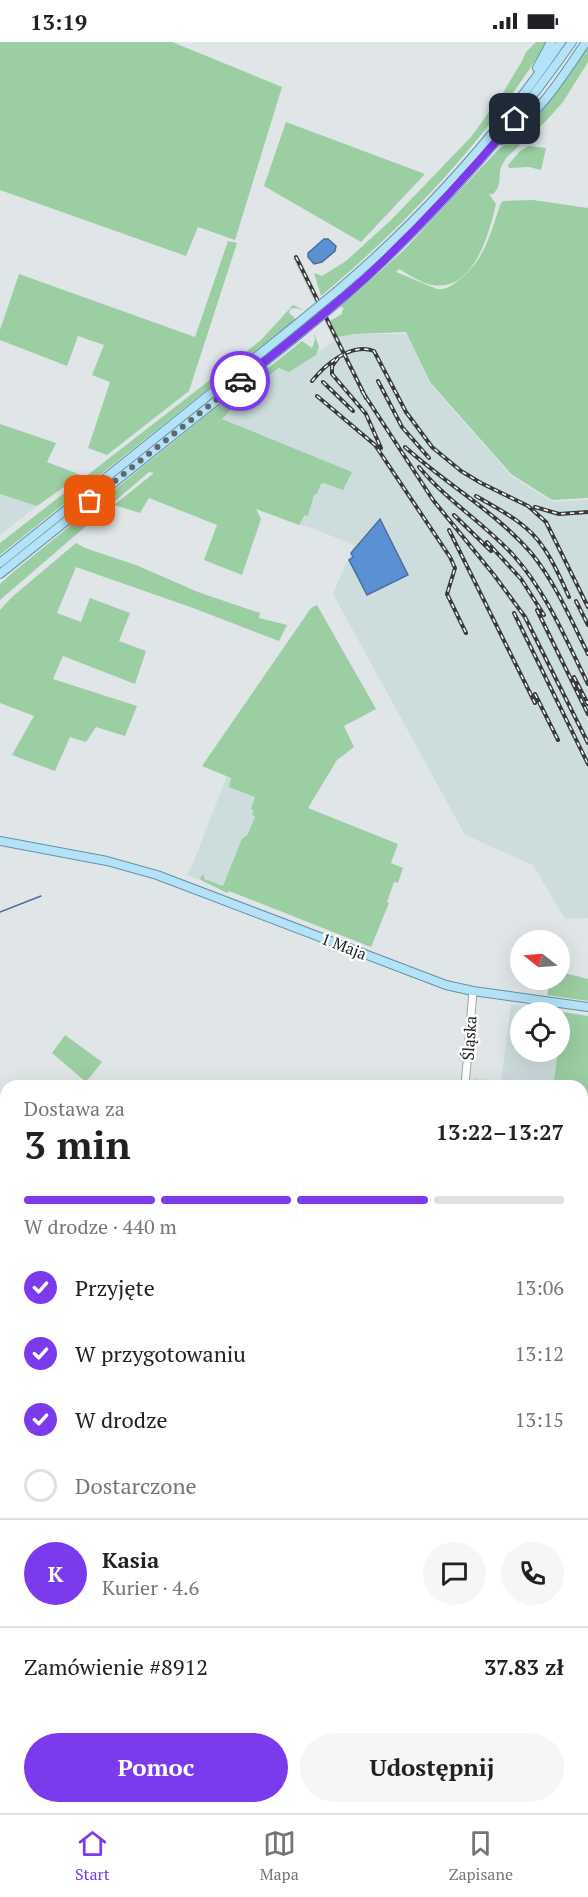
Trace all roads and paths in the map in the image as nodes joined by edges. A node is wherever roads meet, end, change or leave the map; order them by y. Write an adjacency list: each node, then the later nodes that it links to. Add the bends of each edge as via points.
1 (551, 42): 5 (main road)
2 (561, 42): 5 (main road)
3 (572, 42): 6 (main road)
4 (586, 42): 6 (main road, via 538,110)
5 (524, 93): 7 (main road, bridge, via 425,208 337,291)
6 (493, 145): 8 (main road, bridge, via 425,220 338,302)
7 (0, 563)
8 (0, 574)
9 (0, 841): 10 (main road, 1 Maja, via 107,861 157,875 429,979)
10 (473, 991): 11 (main road, 1 Maja); 12 (street, Śląska)
11 (588, 1007)
12 (466, 1080)

